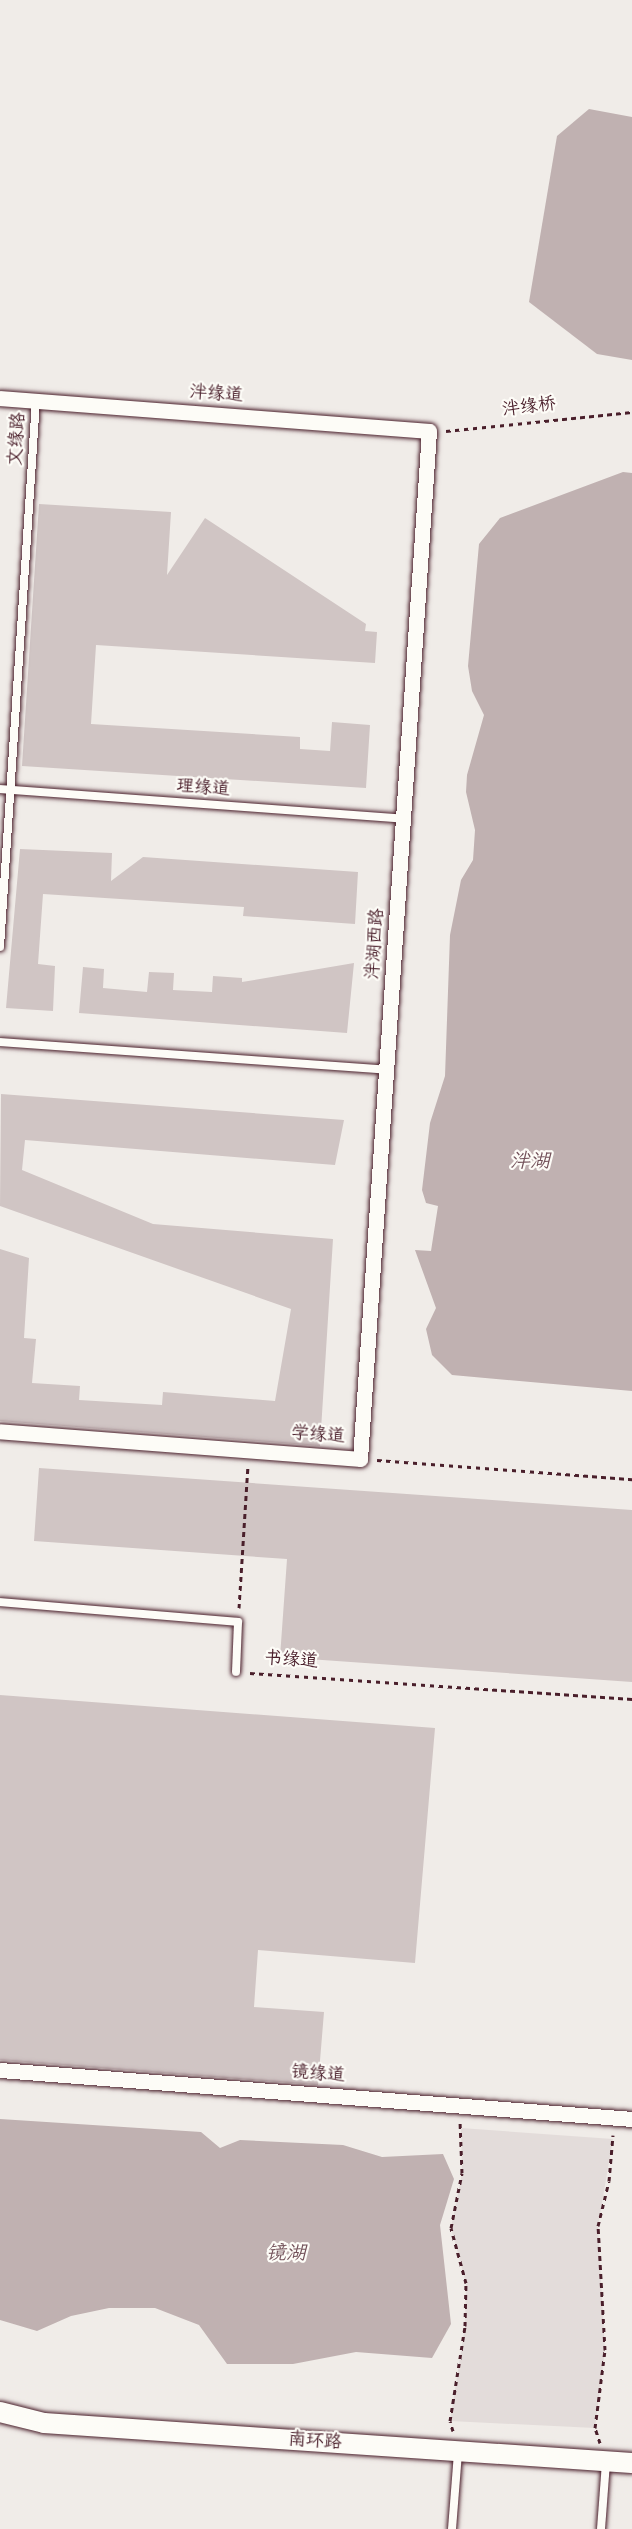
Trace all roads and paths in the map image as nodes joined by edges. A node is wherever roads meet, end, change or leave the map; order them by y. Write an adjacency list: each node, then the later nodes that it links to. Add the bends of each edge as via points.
1 (0, 398): 2 (street, 泮缘道)
2 (36, 400): 4 (street, 泮缘道); 6 (lane, 文缘路)
3 (632, 412): 4 (path, 泮缘桥)
4 (429, 431): 7 (street, 泮湖西路)
5 (0, 789): 6 (lane, 理缘道)
6 (11, 790): 7 (lane, 理缘道); 8 (lane, 文缘路)
7 (404, 819): 10 (street, 泮湖西路)
8 (0, 947)
9 (0, 1042): 10 (lane)
10 (387, 1070): 13 (street, 泮湖西路)
11 (0, 1431): 12 (street, 学缘道)
12 (249, 1450): 13 (street, 学缘道); 16 (path)
13 (360, 1459): 14 (path, 学缘道)
14 (632, 1479)
15 (0, 1602): 16 (lane)
16 (238, 1622): 17 (lane)
17 (236, 1672): 18 (path, 书缘道)
18 (632, 1699)
19 (0, 2070): 20 (street, 镜缘道)
20 (458, 2105): 21 (street, 镜缘道); 24 (path, via 462,2173 451,2228 465,2283 465,2326 450,2421)
21 (615, 2118): 22 (street, 镜缘道); 25 (path, via 609,2181 598,2226 605,2350 595,2428)
22 (632, 2119)
23 (0, 2412): 24 (street, 南环路, via 44,2423)
24 (458, 2452): 25 (street, 南环路); 27 (lane)
25 (606, 2462): 26 (street, 南环路); 28 (lane)
26 (632, 2463)
27 (452, 2529)
28 (601, 2529)

